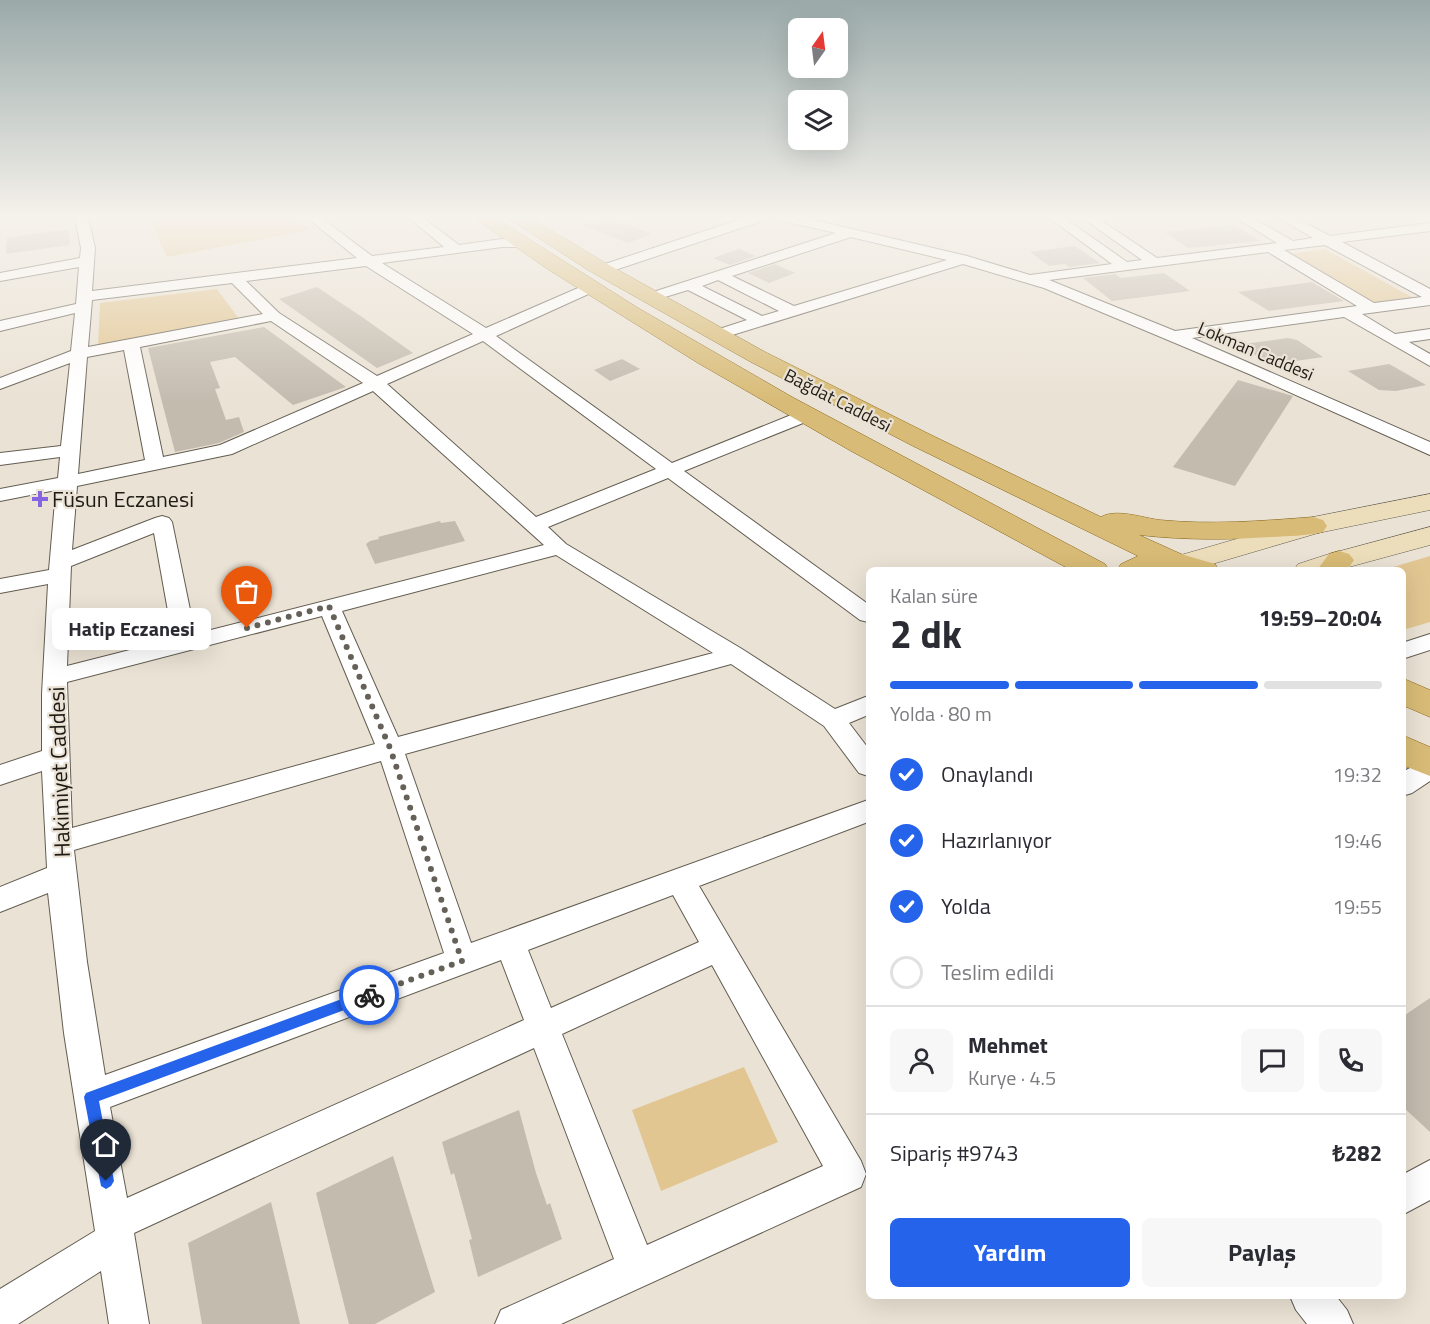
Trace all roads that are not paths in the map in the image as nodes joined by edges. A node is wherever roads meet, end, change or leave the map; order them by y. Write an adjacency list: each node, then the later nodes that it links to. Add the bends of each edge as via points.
1 (85, 279): 18 (street, Hakimiyet Caddesi)
2 (229, 279): 18 (street)
3 (235, 279): 22 (street)
4 (397, 279): 26 (street)
5 (595, 279): 26 (street)
6 (598, 279): 35 (main road, Bağdat Caddesi)
7 (599, 279): 16 (main road, Bağdat Caddesi)
8 (708, 279): 14 (street)
9 (727, 279): 20 (street)
10 (897, 279): 20 (street)
11 (1031, 279): 28 (street, Lokman Caddesi)
12 (1322, 279): 19 (street)
13 (1399, 279): 15 (street)
14 (689, 285): 16 (street); 23 (street)
15 (1430, 295)
16 (652, 297): 27 (main road, Bağdat Caddesi)
17 (1430, 300): 19 (street)
18 (82, 302): 24 (street); 31 (street, Hakimiyet Caddesi)
19 (1373, 309): 21 (street)
20 (792, 311): 23 (street)
21 (1347, 312): 28 (street); 29 (street)
22 (274, 316): 30 (street); 33 (street)
23 (760, 321): 27 (street)
24 (0, 326)
25 (1430, 334): 29 (street)
26 (485, 335): 33 (street); 40 (street)
27 (716, 335): 44 (main road, Bağdat Caddesi, via 833,398)
28 (1173, 336): 36 (street, Lokman Caddesi)
29 (1393, 339): 32 (street)
30 (131, 344): 31 (street); 39 (street)
31 (79, 354): 34 (street); 37 (street, Hakimiyet Caddesi)
32 (1430, 361)
33 (375, 383): 39 (street, via 225,450); 45 (street)
34 (0, 384)
35 (807, 415): 40 (street); 51 (main road, Bağdat Caddesi)
36 (1430, 449)
37 (71, 450): 38 (street); 41 (street, Hakimiyet Caddesi)
38 (0, 459)
39 (155, 464): 41 (street)
40 (672, 469): 45 (street); 56 (street)
41 (68, 481): 42 (street); 53 (street, Hakimiyet Caddesi)
42 (0, 495)
43 (1430, 502): 46 (street)
44 (1054, 505): 46 (main road, via 1116,522 1185,531); 49 (main road, Bağdat Caddesi)
45 (534, 525): 48 (street)
46 (1313, 526): 49 (street)
47 (1430, 536): 50 (street)
48 (559, 548): 55 (street); 58 (street)
49 (1187, 565): 52 (main road, via 1147,563)
50 (1336, 565)
51 (1088, 567)
52 (1138, 567)
53 (61, 568): 54 (street); 57 (street, via 162,522); 59 (street, Hakimiyet Caddesi)
54 (0, 586)
55 (329, 606): 57 (street); 64 (street)
56 (866, 614)
57 (185, 643): 59 (street)
58 (734, 655): 63 (street); 64 (street)
59 (56, 677): 66 (street, Hakimiyet Caddesi)
60 (1406, 692): 61 (main road)
61 (1430, 705)
62 (866, 706): 63 (street)
63 (833, 720): 67 (street)
64 (390, 748): 73 (street); 79 (street)
65 (1406, 749): 68 (main road)
66 (55, 757): 70 (street); 73 (street, Hakimiyet Caddesi)
67 (866, 763)
68 (1430, 763)
69 (1430, 768): 71 (street)
70 (0, 775)
71 (1406, 783)
72 (866, 812): 75 (street)
73 (60, 843): 74 (street, Hakimiyet Caddesi)
74 (62, 874): 76 (street); 81 (street, Hakimiyet Caddesi)
75 (680, 880): 77 (street); 78 (street)
76 (0, 900)
77 (510, 943): 79 (street); 80 (street)
78 (718, 947): 80 (street); 82 (street)
79 (462, 961): 81 (street)
80 (543, 1028): 85 (street); 86 (street)
81 (91, 1097): 85 (street, Hakimiyet Caddesi)
82 (858, 1170): 86 (street)
83 (1430, 1179): 84 (street)
84 (1406, 1194)
85 (115, 1231): 88 (street); 89 (street, Hakimiyet Caddesi)
86 (637, 1269): 90 (street)
87 (1312, 1299): 91 (street)
88 (0, 1312)
89 (129, 1324)
90 (515, 1324)
91 (1333, 1324)

